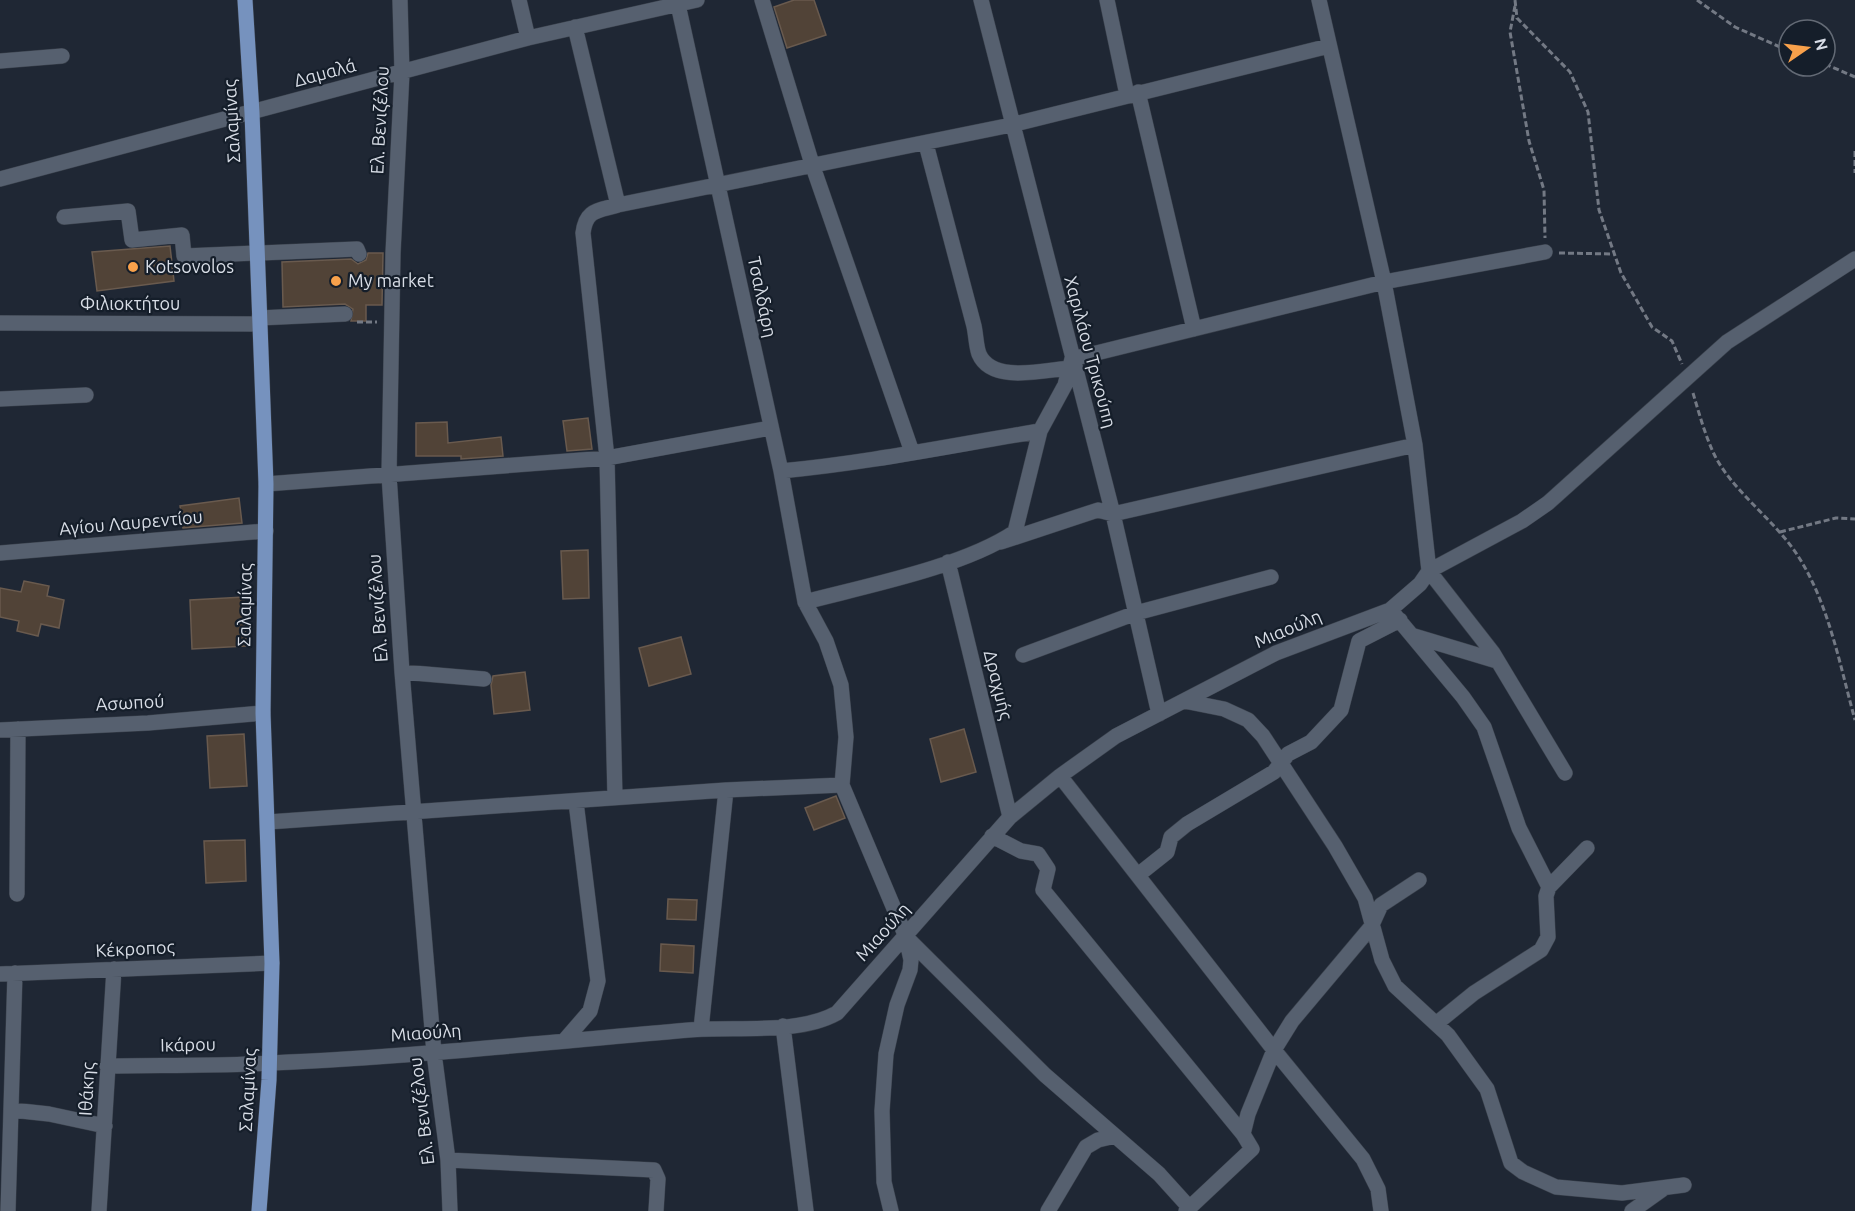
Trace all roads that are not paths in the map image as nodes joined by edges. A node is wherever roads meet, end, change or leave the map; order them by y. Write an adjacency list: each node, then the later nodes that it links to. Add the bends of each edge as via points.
1 (245, 0): 17 (main road, Σαλαμίνας)
2 (400, 0): 15 (street, Ελ. Βενιζέλου)
3 (519, 0): 11 (street)
4 (697, 0): 9 (street, Δαμαλά)
5 (762, 0): 20 (street)
6 (981, 0): 18 (street, Χαριλάου Τρικούπη)
7 (1107, 0): 16 (street)
8 (1319, 0): 12 (street)
9 (678, 2): 10 (street, Δαμαλά); 22 (street, Τσαλδάρη)
10 (575, 27): 11 (street, Δαμαλά); 23 (street)
11 (528, 38): 15 (street, Δαμαλά)
12 (1329, 46): 16 (street); 29 (street)
13 (62, 56): 14 (street)
14 (0, 61)
15 (402, 73): 17 (street, Δαμαλά); 43 (street, Ελ. Βενιζέλου, via 393,252)
16 (1132, 94): 18 (street); 33 (street)
17 (252, 113): 21 (street, Δαμαλά); 26 (main road, Σαλαμίνας)
18 (1011, 125): 19 (street); 34 (street, Χαριλάου Τρικούπη)
19 (926, 144): 20 (street); 34 (street, via 979,354 991,368 1004,372)
20 (812, 164): 22 (street); 40 (street)
21 (0, 179)
22 (719, 186): 23 (street); 37 (street, Τσαλδάρη)
23 (618, 205): 41 (street, via 589,214 583,233)
24 (64, 217): 26 (street, via 128,211 132,240 182,235 184,256)
25 (1545, 252): 29 (street)
26 (257, 253): 27 (street, via 357,249); 31 (main road, Σαλαμίνας)
27 (359, 254)
28 (1855, 259): 50 (street, via 1727,342 1548,503)
29 (1384, 282): 33 (street); 39 (street)
30 (345, 314): 31 (street, Φιλιοκτήτου)
31 (259, 321): 32 (street, Φιλιοκτήτου); 44 (main road, Σαλαμίνας)
32 (0, 323)
33 (1194, 329): 34 (street)
34 (1071, 363): 38 (street, via 1065,385); 45 (street, Χαριλάου Τρικούπη)
35 (86, 395): 36 (street)
36 (0, 399)
37 (770, 428): 41 (street); 42 (street, Τσαλδάρη)
38 (1040, 431): 40 (street); 47 (street, via 1015,532)
39 (1415, 445): 45 (street); 50 (street)
40 (912, 452): 42 (street, via 864,463)
41 (607, 458): 43 (street); 70 (street)
42 (781, 471): 52 (street, Τσαλδάρη)
43 (389, 475): 44 (street); 58 (street, Ελ. Βενιζέλου)
44 (266, 484): 46 (main road, Σαλαμίνας)
45 (1113, 514): 47 (street, via 1098,510); 53 (street, Χαριλάου Τρικούπη)
46 (266, 531): 48 (street, Αγίου Λαυρεντίου); 61 (main road, Σαλαμίνας)
47 (1001, 542): 49 (street)
48 (0, 553)
49 (948, 562): 52 (street); 73 (street, Δραχμής)
50 (1429, 571): 54 (street, Μιαούλη); 57 (street)
51 (1271, 577): 53 (street)
52 (805, 602): 68 (street, Τσαλδάρη, via 826,641 840,685 846,737)
53 (1136, 613): 56 (street); 62 (street, Χαριλάου Τρικούπη)
54 (1395, 615): 55 (street); 60 (street, Μιαούλη, via 1298,643); 65 (street, via 1359,641 1341,710 1311,742 1288,754)
55 (1414, 636): 57 (street); 79 (street, via 1484,727 1519,828)
56 (1023, 655)
57 (1497, 661): 66 (street)
58 (402, 672): 59 (street); 72 (street, Ελ. Βενιζέλου)
59 (484, 679)
60 (1184, 701): 62 (street, Μιαούλη); 65 (street, via 1224,709 1248,720)
61 (262, 713): 63 (street, Ασωπού); 74 (main road, Σαλαμίνας)
62 (1159, 714): 67 (street, Μιαούλη, via 1116,736)
63 (18, 729): 64 (street, Ασωπού); 80 (street)
64 (0, 730)
65 (1281, 764): 77 (street, via 1187,824 1171,837 1167,852); 81 (street, via 1365,898)
66 (1565, 773)
67 (1060, 776): 73 (street, Μιαούλη); 77 (street)
68 (842, 785): 69 (street); 82 (street)
69 (726, 790): 70 (street); 88 (street)
70 (615, 798): 71 (street)
71 (576, 802): 72 (street); 89 (street, via 598,981 590,1011)
72 (415, 811): 74 (street); 91 (street, Ελ. Βενιζέλου)
73 (1010, 817): 75 (street, Μιαούλη)
74 (268, 822): 83 (main road, Σαλαμίνας)
75 (992, 836): 82 (street, Μιαούλη); 96 (street, via 1021,851 1038,854 1048,869 1042,890)
76 (1587, 848): 79 (street)
77 (1138, 875): 90 (street)
78 (1419, 880): 81 (street, via 1381,905)
79 (1549, 887): 86 (street, via 1548,937 1540,951 1474,993)
80 (17, 894)
81 (1371, 927): 86 (street, via 1395,986); 90 (street, via 1292,1021)
82 (906, 937): 87 (street, Μιαούλη, via 837,1013 825,1020); 97 (street, via 1045,1075); 108 (street, via 910,970 886,1054 882,1111 884,1182)
83 (272, 963): 84 (street, Κέκροπος); 92 (main road, Σαλαμίνας)
84 (114, 969): 85 (street, Κέκροπος); 93 (street, Ιθάκης)
85 (7, 973): 94 (street)
86 (1437, 1023): 100 (street, via 1487,1089 1511,1162 1523,1172 1556,1187 1574,1190 1622,1193)
87 (783, 1026): 88 (street, Μιαούλη); 107 (street)
88 (701, 1029): 89 (street, Μιαούλη)
89 (564, 1041): 91 (street, Μιαούλη)
90 (1274, 1050): 96 (street); 110 (street, via 1371,1169)
91 (434, 1053): 92 (street, Μιαούλη); 98 (street, Ελ. Βενιζέλου)
92 (270, 1063): 93 (street, Ικάρου); 104 (main road, Σαλαμίνας)
93 (108, 1066): 95 (street, Ιθάκης)
94 (12, 1110): 95 (street); 102 (street)
95 (105, 1126): 103 (street, Ιθάκης)
96 (1243, 1134): 101 (street, via 1252,1149)
97 (1115, 1136): 101 (street, via 1160,1174); 109 (street, via 1086,1147)
98 (448, 1160): 105 (street, Ελ. Βενιζέλου); 106 (street, via 654,1170 658,1179)
99 (1684, 1185): 100 (street)
100 (1663, 1189): 111 (street)
101 (1187, 1208)
102 (8, 1211)
103 (99, 1211)
104 (259, 1211)
105 (450, 1211)
106 (656, 1211)
107 (806, 1211)
108 (891, 1211)
109 (1048, 1211)
110 (1381, 1211)
111 (1632, 1211)

